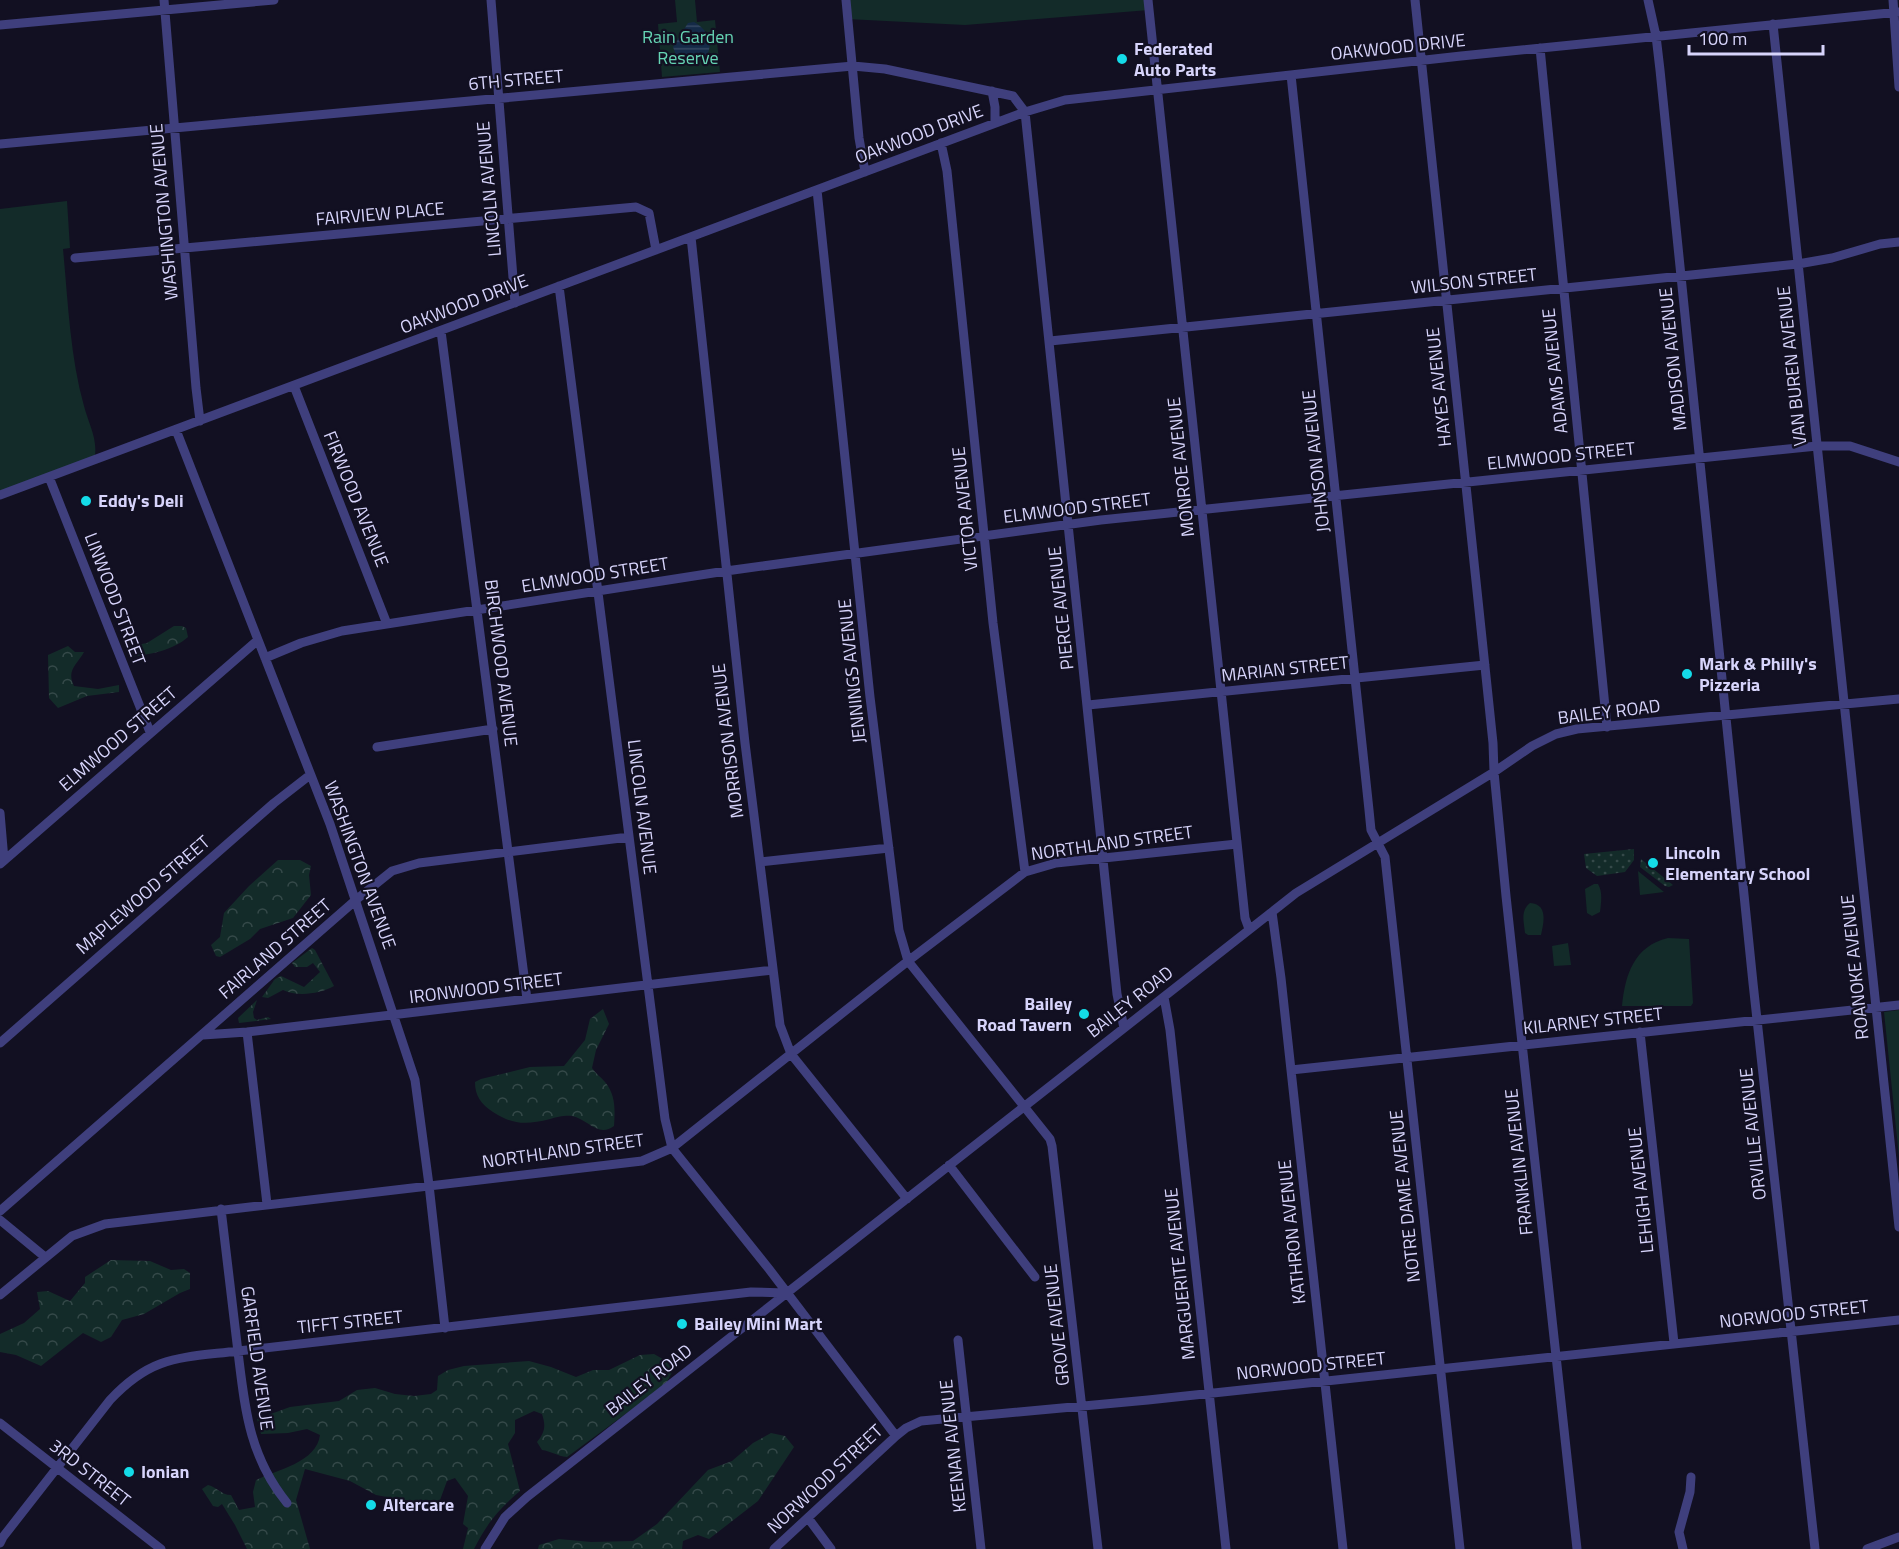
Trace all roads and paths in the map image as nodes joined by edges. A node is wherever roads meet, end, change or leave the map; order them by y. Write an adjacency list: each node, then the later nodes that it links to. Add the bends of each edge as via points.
1 (274, 0): 8 (street)
2 (491, 0): 20 (street, LINCOLN AVENUE)
3 (846, 0): 15 (street)
4 (1148, 0): 18 (street, MONROE AVENUE)
5 (1415, 0): 14 (street, HAYES AVENUE)
6 (1648, 0): 12 (street, MADISON AVENUE)
7 (1893, 0): 9 (street)
8 (164, 5): 11 (street); 23 (street, WASHINGTON AVENUE)
9 (1896, 12): 10 (street, OAKWOOD DRIVE); 17 (street)
10 (1773, 24): 12 (street, OAKWOOD DRIVE); 34 (street, VAN BUREN AVENUE)
11 (0, 25)
12 (1656, 36): 13 (street, OAKWOOD DRIVE); 35 (street, MADISON AVENUE)
13 (1540, 48): 14 (street, OAKWOOD DRIVE); 37 (street, ADAMS AVENUE)
14 (1422, 61): 16 (street, OAKWOOD DRIVE); 38 (street, HAYES AVENUE)
15 (853, 66): 19 (street, 6TH STREET); 20 (street, 6TH STREET); 26 (street)
16 (1292, 75): 18 (street, OAKWOOD DRIVE); 40 (street, JOHNSON AVENUE)
17 (1899, 87)
18 (1158, 90): 21 (street, OAKWOOD DRIVE, via 1065,100); 41 (street, MONROE AVENUE)
19 (992, 91): 21 (street, 6TH STREET, via 1012,96); 22 (street)
20 (498, 97): 23 (street, 6TH STREET); 28 (street, LINCOLN AVENUE)
21 (1025, 112): 22 (street, OAKWOOD DRIVE); 43 (street, PIERCE AVENUE)
22 (995, 123): 24 (street, OAKWOOD DRIVE)
23 (174, 128): 25 (street, 6TH STREET); 31 (street, WASHINGTON AVENUE)
24 (941, 143): 26 (street, OAKWOOD DRIVE); 57 (street, VICTOR AVENUE)
25 (0, 144)
26 (865, 172): 27 (street, OAKWOOD DRIVE)
27 (817, 190): 29 (street, OAKWOOD DRIVE); 58 (street, JENNINGS AVENUE)
28 (509, 219): 31 (street, FAIRVIEW PLACE); 32 (street, FAIRVIEW PLACE, via 636,207 649,213); 39 (street, LINCOLN AVENUE)
29 (691, 237): 32 (street, OAKWOOD DRIVE); 59 (street, MORRISON AVENUE)
30 (1899, 242): 34 (street, WILSON STREET)
31 (184, 249): 33 (street, FAIRVIEW PLACE); 45 (street, WASHINGTON AVENUE)
32 (656, 250): 36 (street, OAKWOOD DRIVE)
33 (75, 258)
34 (1798, 264): 35 (street, WILSON STREET); 47 (street, VAN BUREN AVENUE)
35 (1681, 276): 37 (street, WILSON STREET); 48 (street, MADISON AVENUE)
36 (559, 286): 39 (street, OAKWOOD DRIVE); 60 (street, LINCOLN AVENUE)
37 (1563, 289): 38 (street, WILSON STREET); 50 (street, ADAMS AVENUE)
38 (1447, 300): 40 (street, WILSON STREET); 52 (street, HAYES AVENUE)
39 (515, 303): 42 (street, OAKWOOD DRIVE)
40 (1317, 314): 41 (street, WILSON STREET); 54 (street, JOHNSON AVENUE)
41 (1184, 327): 43 (street, WILSON STREET); 55 (street, MONROE AVENUE)
42 (441, 331): 44 (street, OAKWOOD DRIVE); 61 (street, BIRCHWOOD AVENUE)
43 (1050, 341): 56 (street, PIERCE AVENUE)
44 (294, 386): 45 (street, OAKWOOD DRIVE); 62 (street, FIRWOOD AVENUE)
45 (200, 421): 46 (street, OAKWOOD DRIVE)
46 (176, 430): 51 (street, OAKWOOD DRIVE); 63 (street, WASHINGTON AVENUE)
47 (1817, 446): 48 (street, ELMWOOD STREET); 49 (street, ELMWOOD STREET, via 1850,446); 70 (street, VAN BUREN AVENUE)
48 (1699, 458): 50 (street, ELMWOOD STREET); 71 (street, MADISON AVENUE)
49 (1899, 462)
50 (1582, 470): 52 (street, ELMWOOD STREET); 72 (street, ADAMS AVENUE)
51 (49, 477): 53 (street, OAKWOOD DRIVE); 74 (street, LINWOOD STREET)
52 (1466, 481): 54 (street, ELMWOOD STREET); 65 (street, HAYES AVENUE)
53 (0, 495)
54 (1337, 495): 55 (street, ELMWOOD STREET); 66 (street, JOHNSON AVENUE)
55 (1202, 510): 56 (street, ELMWOOD STREET); 67 (street, MONROE AVENUE)
56 (1070, 525): 57 (street, ELMWOOD STREET); 69 (street, PIERCE AVENUE)
57 (985, 535): 58 (street, ELMWOOD STREET); 87 (street, VICTOR AVENUE)
58 (856, 553): 59 (street, ELMWOOD STREET); 82 (street, JENNINGS AVENUE)
59 (726, 571): 60 (street, ELMWOOD STREET); 86 (street, MORRISON AVENUE)
60 (598, 591): 61 (street, ELMWOOD STREET); 79 (street, LINCOLN AVENUE)
61 (478, 611): 62 (street, ELMWOOD STREET); 73 (street, BIRCHWOOD AVENUE)
62 (387, 624): 64 (street, ELMWOOD STREET, via 328,634)
63 (258, 640): 64 (street, WASHINGTON AVENUE); 74 (street, ELMWOOD STREET)
64 (265, 658): 77 (street, WASHINGTON AVENUE)
65 (1485, 665): 66 (street, MARIAN STREET); 76 (street, HAYES AVENUE)
66 (1355, 678): 67 (street, MARIAN STREET); 80 (street, JOHNSON AVENUE, via 1371,830)
67 (1221, 692): 69 (street, MARIAN STREET); 81 (street, MONROE AVENUE)
68 (1899, 699): 70 (street, BAILEY ROAD)
69 (1088, 705): 84 (street, PIERCE AVENUE)
70 (1844, 705): 71 (street, BAILEY ROAD); 97 (street, ROANOKE AVENUE)
71 (1725, 716): 72 (street, BAILEY ROAD); 99 (street, ORVILLE AVENUE)
72 (1607, 727): 76 (street, BAILEY ROAD, via 1556,734)
73 (493, 729): 75 (street); 83 (street, BIRCHWOOD AVENUE)
74 (150, 732): 85 (street, ELMWOOD STREET)
75 (377, 747)
76 (1494, 772): 80 (street, BAILEY ROAD); 105 (street, FRANKLIN AVENUE)
77 (310, 775): 88 (street, WASHINGTON AVENUE); 104 (street, MAPLEWOOD STREET)
78 (0, 813): 85 (street)
79 (629, 837): 83 (street, FAIRLAND STREET); 93 (street, LINCOLN AVENUE)
80 (1377, 842): 89 (street, BAILEY ROAD); 107 (street, NOTRE DAME AVENUE, via 1384,857)
81 (1237, 844): 84 (street, NORTHLAND STREET); 90 (street, MONROE AVENUE, via 1245,918)
82 (889, 848): 86 (street); 91 (street, JENNINGS AVENUE, via 899,930)
83 (508, 852): 88 (street, FAIRLAND STREET, via 406,866 392,871); 95 (street, BIRCHWOOD AVENUE)
84 (1104, 858): 87 (street, NORTHLAND STREET, via 1056,863); 100 (street, PIERCE AVENUE)
85 (2, 862)
86 (760, 862): 92 (street, MORRISON AVENUE)
87 (1024, 872): 91 (street, NORTHLAND STREET)
88 (357, 899): 98 (street, WASHINGTON AVENUE); 103 (street, FAIRLAND STREET)
89 (1272, 912): 90 (street, BAILEY ROAD); 108 (street, KATHRON AVENUE)
90 (1250, 929): 94 (street, BAILEY ROAD)
91 (908, 961): 106 (street, NORTHLAND STREET); 109 (street, JENNINGS AVENUE)
92 (773, 970): 93 (street, IRONWOOD STREET); 106 (street, MORRISON AVENUE, via 780,1025)
93 (647, 986): 95 (street, IRONWOOD STREET); 110 (street, LINCOLN AVENUE, via 664,1119)
94 (1164, 997): 100 (street, BAILEY ROAD); 132 (street, MARGUERITE AVENUE)
95 (527, 999): 98 (street, IRONWOOD STREET)
96 (1899, 1005): 97 (street, KILARNEY STREET)
97 (1876, 1007): 99 (street, KILARNEY STREET); 118 (street, ROANOKE AVENUE)
98 (394, 1015): 101 (street, IRONWOOD STREET); 112 (street, WASHINGTON AVENUE, via 418,1094)
99 (1757, 1020): 102 (street, KILARNEY STREET); 125 (street, ORVILLE AVENUE)
100 (1124, 1028): 109 (street, BAILEY ROAD)
101 (248, 1032): 103 (street, IRONWOOD STREET); 114 (street)
102 (1640, 1032): 105 (street, KILARNEY STREET); 127 (street, LEHIGH AVENUE)
103 (203, 1035): 116 (street, FAIRLAND STREET)
104 (0, 1043)
105 (1522, 1044): 107 (street, KILARNEY STREET); 129 (street, FRANKLIN AVENUE)
106 (791, 1054): 110 (street, NORTHLAND STREET); 113 (street, MORRISON AVENUE)
107 (1407, 1057): 108 (street, KILARNEY STREET); 130 (street, NOTRE DAME AVENUE)
108 (1291, 1070): 131 (street, KATHRON AVENUE)
109 (1024, 1106): 111 (street, BAILEY ROAD); 133 (street, GROVE AVENUE, via 1050,1139 1055,1159)
110 (672, 1148): 112 (street, NORTHLAND STREET, via 642,1161); 121 (street, LINCOLN AVENUE)
111 (949, 1165): 113 (street, BAILEY ROAD); 120 (street)
112 (429, 1185): 114 (street, NORTHLAND STREET); 124 (street, WASHINGTON AVENUE)
113 (907, 1199): 121 (street, BAILEY ROAD)
114 (267, 1204): 115 (street, NORTHLAND STREET)
115 (221, 1209): 119 (street, NORTHLAND STREET, via 105,1224 72,1236); 128 (street, GARFIELD AVENUE)
116 (0, 1211)
117 (0, 1220): 119 (street)
118 (1899, 1227)
119 (45, 1257): 122 (street, NORTHLAND STREET)
120 (1035, 1276)
121 (786, 1293): 124 (street, TIFFT STREET, via 752,1292); 136 (street, LINCOLN AVENUE); 144 (street, BAILEY ROAD, via 512,1509)
122 (0, 1295)
123 (1899, 1320): 125 (street, NORWOOD STREET)
124 (445, 1328): 128 (street, TIFFT STREET)
125 (1791, 1331): 127 (street, NORWOOD STREET); 154 (street, ORVILLE AVENUE)
126 (958, 1340): 134 (street, KEENAN AVENUE)
127 (1674, 1343): 129 (street, NORWOOD STREET)
128 (238, 1351): 137 (street, TIFFT STREET, via 167,1361 140,1373 110,1401); 139 (street, GARFIELD AVENUE, via 251,1436 259,1459)
129 (1556, 1356): 130 (street, NORWOOD STREET); 152 (street, FRANKLIN AVENUE)
130 (1440, 1369): 131 (street, NORWOOD STREET); 151 (street, NOTRE DAME AVENUE)
131 (1324, 1381): 132 (street, NORWOOD STREET); 150 (street, KATHRON AVENUE)
132 (1209, 1393): 133 (street, NORWOOD STREET); 149 (street, MARGUERITE AVENUE)
133 (1082, 1406): 134 (street, NORWOOD STREET); 148 (street, GROVE AVENUE)
134 (967, 1416): 136 (street, NORWOOD STREET, via 921,1421); 147 (street, KEENAN AVENUE)
135 (0, 1423): 137 (street, 3RD STREET)
136 (896, 1436): 140 (street, NORWOOD STREET)
137 (57, 1469): 142 (street, TIFFT STREET); 143 (street, 3RD STREET)
138 (1691, 1477): 153 (street, via 1679,1532)
139 (287, 1503)
140 (808, 1518): 145 (street, NORWOOD STREET); 146 (street)
141 (1899, 1537): 155 (street)
142 (0, 1543)
143 (161, 1549)
144 (485, 1549)
145 (774, 1549)
146 (831, 1549)
147 (981, 1549)
148 (1098, 1549)
149 (1226, 1549)
150 (1343, 1549)
151 (1460, 1549)
152 (1577, 1549)
153 (1683, 1549)
154 (1815, 1549)
155 (1867, 1549)

